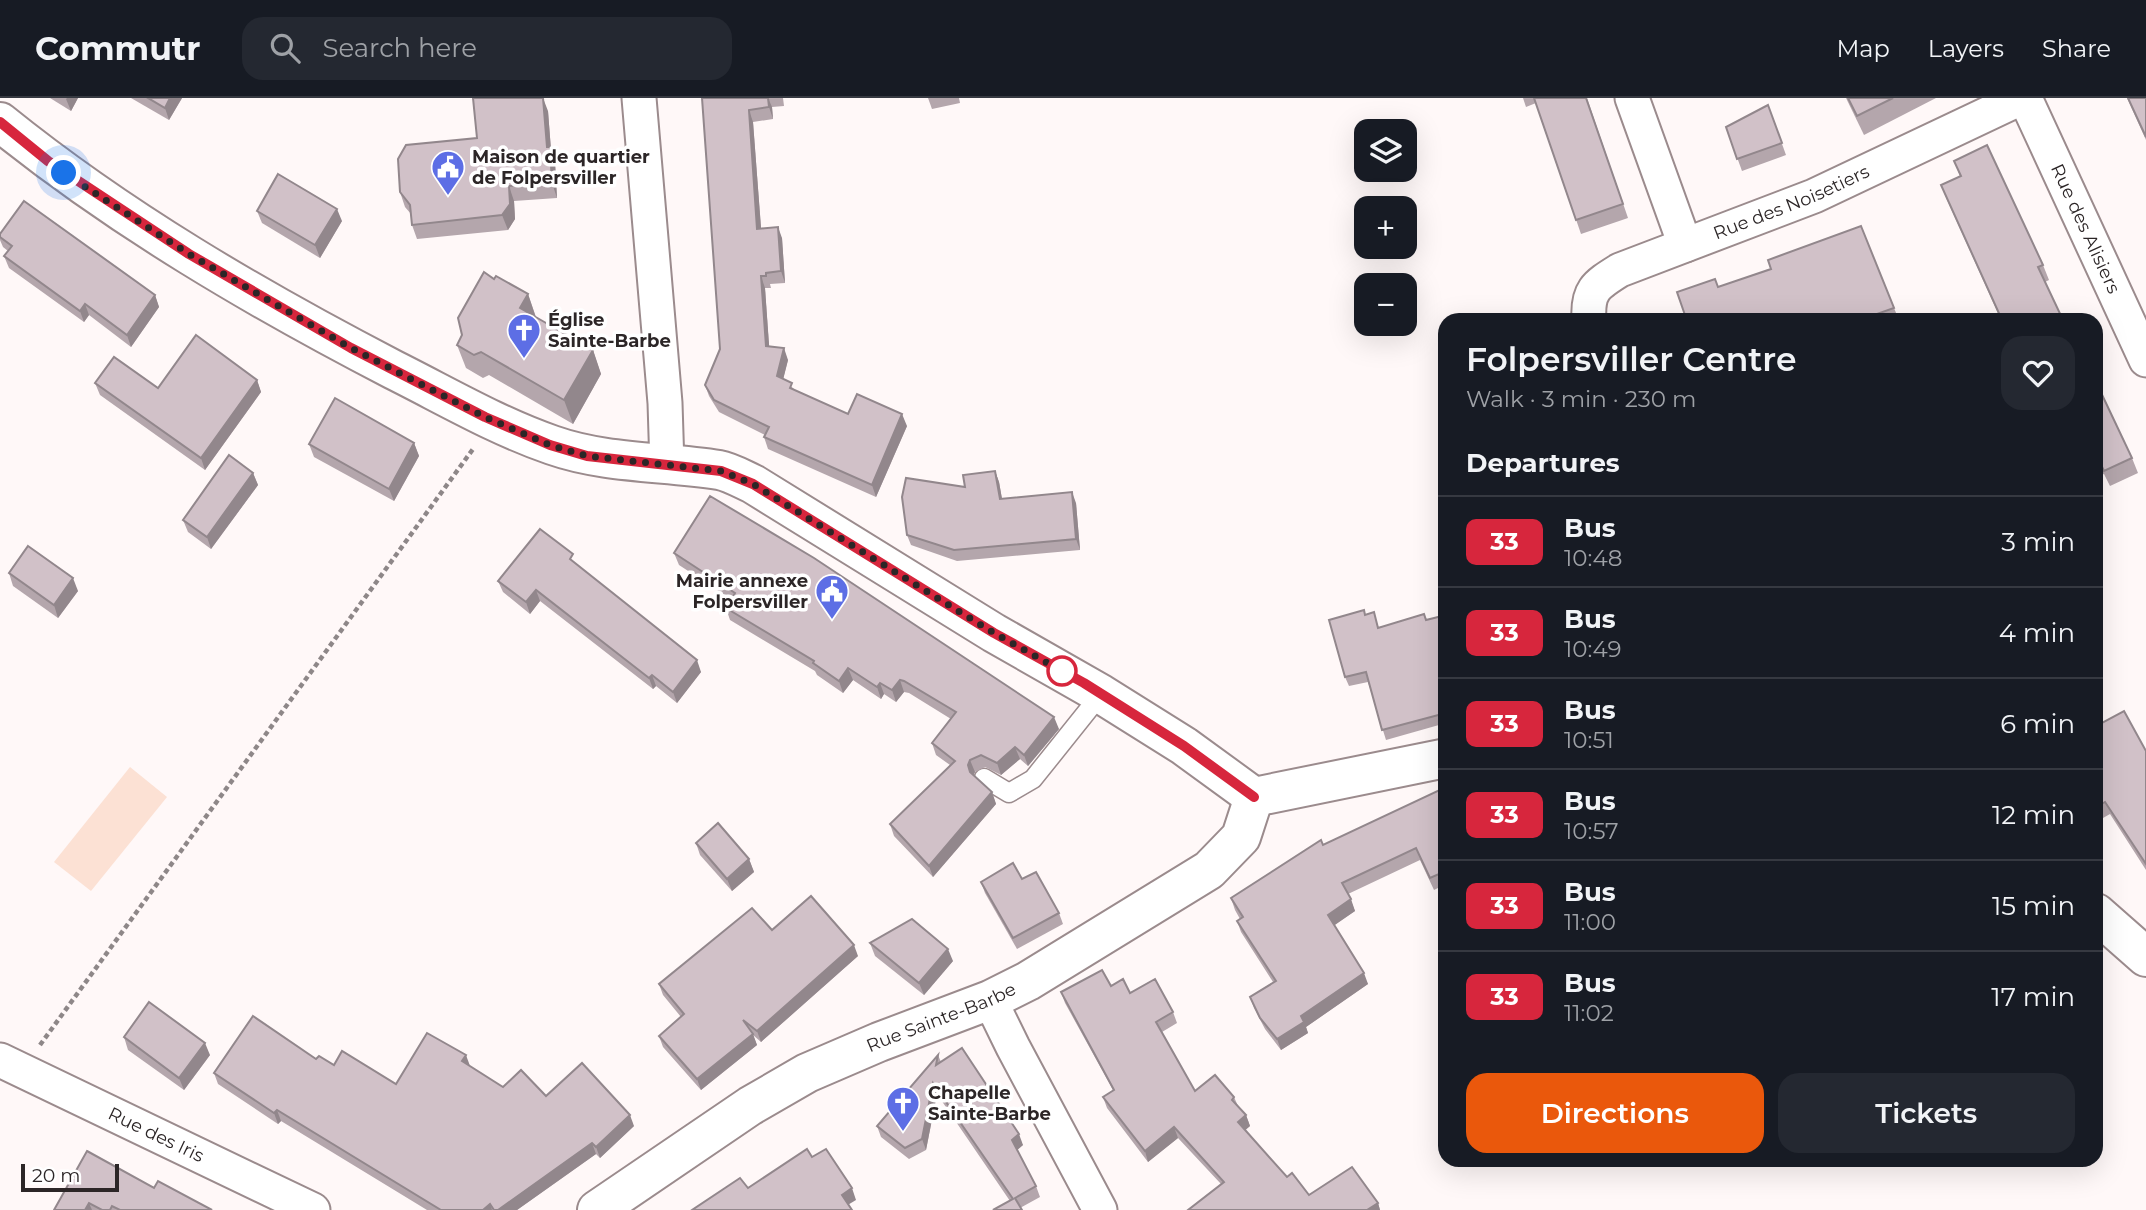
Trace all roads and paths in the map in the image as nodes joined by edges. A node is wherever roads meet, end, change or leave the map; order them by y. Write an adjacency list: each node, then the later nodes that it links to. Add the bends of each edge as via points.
1 (639, 98): 9 (street)
2 (1632, 98): 5 (street)
3 (2023, 98): 5 (street, Rue des Noisetiers, via 1814,196); 7 (street, Rue des Alisiers)
4 (0, 122): 8 (street, via 48,161 189,254 351,348)
5 (1685, 245): 6 (street, Rue des Noisetiers, via 1599,283 1587,301)
6 (1588, 313)
7 (2146, 360)
8 (494, 420): 9 (street, via 587,456); 17 (path)
9 (667, 466): 10 (street, via 721,471 753,484)
10 (1101, 694): 12 (lane, via 1033,779 1009,793); 13 (street)
11 (1438, 760): 13 (street)
12 (984, 778)
13 (1254, 797): 16 (street, Rue Sainte-Barbe, via 1241,837 1209,870 1061,962)
14 (2103, 919): 15 (street)
15 (2146, 957)
16 (990, 1000): 19 (street, Rue Sainte-Barbe, via 807,1073 750,1106); 20 (street)
17 (11, 1065): 18 (street, Rue des Iris)
18 (313, 1210)
19 (597, 1210)
20 (1100, 1210)

